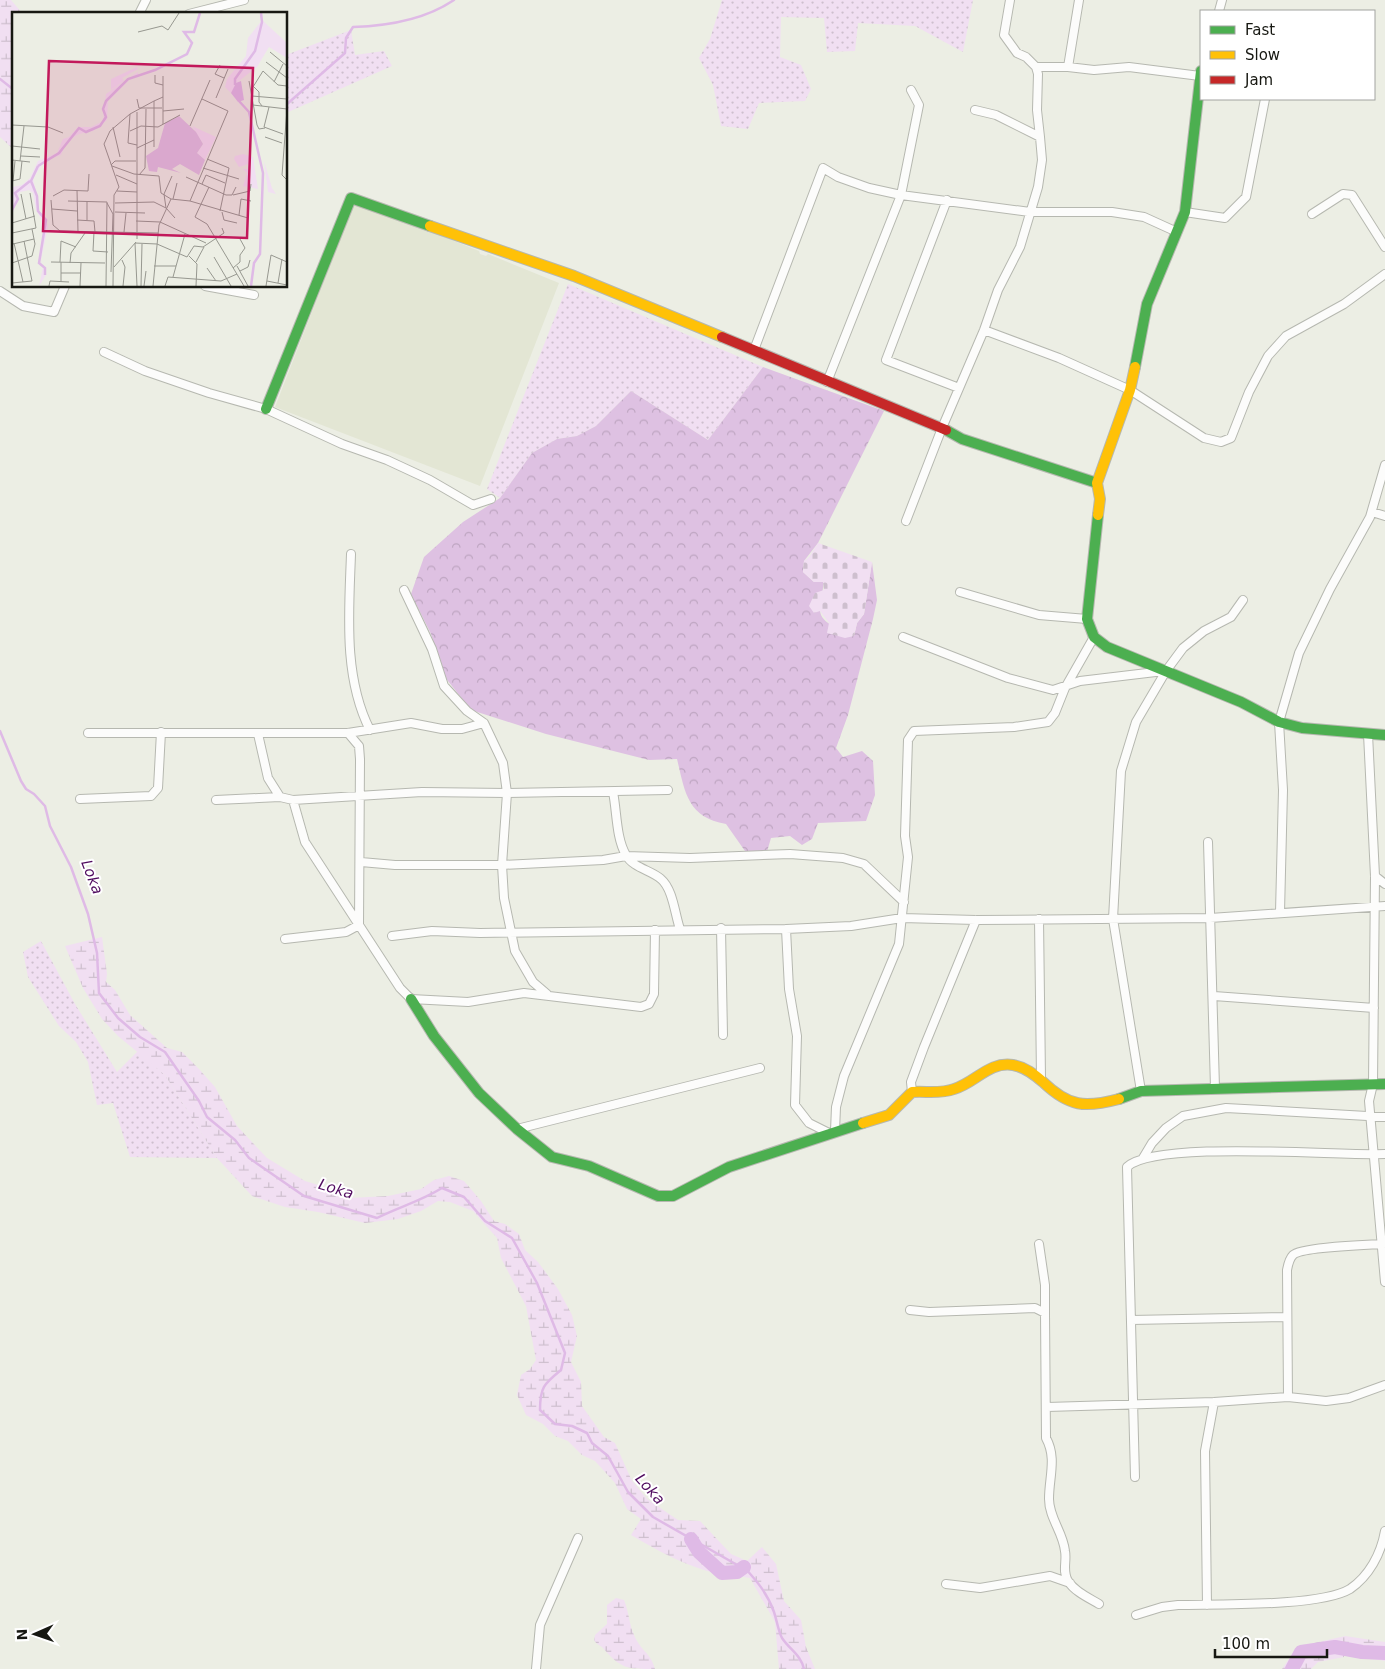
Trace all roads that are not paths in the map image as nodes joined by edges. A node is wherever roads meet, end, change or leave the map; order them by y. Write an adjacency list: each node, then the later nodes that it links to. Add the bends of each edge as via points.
1 (146, 0): 6 (street)
2 (244, 0): 5 (street)
3 (1010, 0): 8 (street, via 1004,35 1017,53)
4 (1079, 0): 9 (street)
5 (223, 3): 7 (street)
6 (140, 12)
7 (195, 12)
8 (1036, 67): 9 (street); 15 (street)
9 (1068, 67): 10 (street, via 1094,70 1129,67)
10 (1200, 74)
11 (1200, 85): 19 (street)
12 (911, 90): 16 (street, via 918,105)
13 (1265, 100): 19 (street, via 1246,197 1225,218)
14 (975, 110): 15 (street, via 996,115)
15 (1040, 137): 18 (street, via 1040,174)
16 (900, 195): 17 (street); 29 (street, via 869,188 823,168); 31 (street)
17 (947, 200): 18 (street); 32 (street, via 886,360)
18 (1030, 212): 21 (street, via 1091,211 1144,217); 28 (street, via 1020,247 998,290)
19 (1185, 212): 21 (street)
20 (1312, 214): 22 (street, via 1343,194 1352,195)
21 (1177, 232): 33 (street, via 1147,304)
22 (1385, 247)
23 (1385, 274): 33 (street, via 1344,304 1286,336 1268,356 1249,392 1231,438 1221,442 1204,438)
24 (64, 288): 26 (street, via 54,312 22,306)
25 (216, 288): 27 (street)
26 (0, 291)
27 (254, 295)
28 (984, 330): 32 (street); 33 (street, via 1059,358)
29 (754, 350): 31 (street); 34 (street, via 543,264 351,198)
30 (104, 352): 34 (street, via 145,371)
31 (827, 382): 35 (street)
32 (959, 388): 35 (street)
33 (1130, 390): 37 (street)
34 (266, 409): 38 (street, via 430,480 472,505)
35 (942, 428): 37 (street, via 962,439); 41 (street)
36 (1385, 465): 39 (street)
37 (1097, 482): 46 (street, via 1100,500)
38 (491, 499)
39 (1372, 512): 40 (street); 51 (street, via 1300,653)
40 (1385, 516)
41 (906, 521)
42 (351, 554): 53 (street, via 349,646 362,713)
43 (404, 590): 52 (street, via 432,649 444,686 466,711)
44 (960, 592): 46 (street, via 1039,615)
45 (1243, 600): 49 (street, via 1231,617 1204,631 1183,648)
46 (1087, 619): 48 (street)
47 (903, 637): 50 (street, via 1008,678 1053,690)
48 (1094, 637): 49 (street, via 1107,647); 50 (street)
49 (1166, 671): 50 (street, via 1088,679); 51 (street, via 1241,702); 81 (street, via 1136,722 1121,771)
50 (1065, 688): 74 (street, via 1048,722 1014,727 914,731 908,740 905,836 908,857)
51 (1279, 722): 58 (street, via 1302,728); 77 (street, via 1283,790)
52 (484, 723): 53 (street, via 462,729 411,723); 62 (street, via 504,763)
53 (370, 730): 55 (street)
54 (161, 732): 56 (street); 57 (street); 65 (street, via 158,788 151,796)
55 (348, 732): 57 (street, via 279,731); 63 (street, via 359,746)
56 (88, 733)
57 (258, 734): 64 (street, via 268,778)
58 (1368, 734): 59 (street); 72 (street)
59 (1385, 735)
60 (668, 790): 61 (street)
61 (613, 792): 62 (street); 69 (street, via 618,838)
62 (507, 793): 63 (street, via 422,792); 71 (street)
63 (360, 796): 67 (street); 70 (street)
64 (280, 797): 66 (street); 67 (street)
65 (80, 799)
66 (216, 800)
67 (294, 800): 83 (street, via 305,842)
68 (1208, 842): 79 (street)
69 (626, 856): 71 (street); 74 (street, via 690,858 790,854 843,858 864,864); 85 (street, via 666,885)
70 (361, 862): 71 (street); 83 (street)
71 (502, 865): 88 (street)
72 (1374, 876): 73 (street); 76 (street)
73 (1385, 884)
74 (904, 902): 78 (street)
75 (1385, 906): 76 (street)
76 (1373, 908): 77 (street); 94 (street)
77 (1280, 912): 79 (street)
78 (902, 918): 82 (street); 86 (street, via 851,926); 106 (street, via 899,944 844,1076)
79 (1210, 918): 81 (street); 92 (street)
80 (1039, 919): 81 (street); 82 (street); 97 (street)
81 (1113, 919): 102 (street)
82 (976, 920): 101 (street, via 924,1046 911,1082)
83 (359, 925): 90 (street, via 346,932); 93 (street, via 400,988)
84 (722, 928): 85 (street); 86 (street); 95 (street)
85 (680, 929): 87 (street)
86 (786, 929): 106 (street, via 789,988 797,1036 795,1105 809,1123)
87 (655, 930): 88 (street); 91 (street, via 654,994 650,1004 641,1007)
88 (510, 932): 89 (street, via 432,930); 91 (street, via 515,951 533,982)
89 (392, 936)
90 (285, 939)
91 (548, 994): 93 (street, via 524,993 468,1002)
92 (1214, 996): 94 (street); 100 (street)
93 (411, 999): 105 (street, via 434,1036 479,1093)
94 (1374, 1008): 98 (street)
95 (723, 1035)
96 (760, 1068): 105 (street)
97 (1041, 1078): 101 (street, via 1013,1065 998,1066 957,1088); 102 (street, via 1055,1094 1073,1104 1111,1101)
98 (1373, 1084): 99 (street); 100 (street); 103 (street, via 1369,1101)
99 (1385, 1084)
100 (1215, 1088): 102 (street)
101 (912, 1092): 106 (street, via 889,1115)
102 (1141, 1092)
103 (1371, 1117): 104 (street); 107 (street); 109 (street, via 1217,1109 1183,1116 1166,1128)
104 (1385, 1117)
105 (517, 1129): 106 (street, via 552,1157 589,1166 658,1196 673,1196 728,1167)
106 (832, 1132)
107 (1374, 1154): 108 (street); 109 (street, via 1196,1152); 111 (street)
108 (1385, 1154)
109 (1143, 1158): 117 (street, via 1135,1160 1127,1170)
110 (1039, 1244): 115 (street)
111 (1382, 1244): 112 (street); 116 (street, via 1307,1250 1294,1254 1287,1270)
112 (1384, 1257): 113 (street)
113 (1385, 1282)
114 (910, 1310): 115 (street, via 1035,1308)
115 (1045, 1312): 122 (street)
116 (1287, 1317): 117 (street); 119 (street)
117 (1131, 1320): 121 (street)
118 (1385, 1385): 119 (street, via 1349,1398)
119 (1288, 1397): 120 (street)
120 (1214, 1402): 121 (street); 131 (street, via 1205,1451)
121 (1133, 1405): 122 (street); 123 (street)
122 (1047, 1407): 126 (street, via 1046,1438 1053,1465 1049,1502 1065,1552)
123 (1135, 1477)
124 (1385, 1532): 131 (street, via 1372,1568 1339,1594 1300,1601)
125 (578, 1538): 133 (street, via 540,1625)
126 (1064, 1564): 127 (street); 128 (street, via 1065,1576)
127 (1050, 1576): 128 (street); 129 (street, via 980,1588)
128 (1070, 1583): 130 (street)
129 (946, 1584)
130 (1099, 1604)
131 (1206, 1604): 132 (street, via 1162,1607)
132 (1136, 1615)
133 (536, 1669)

